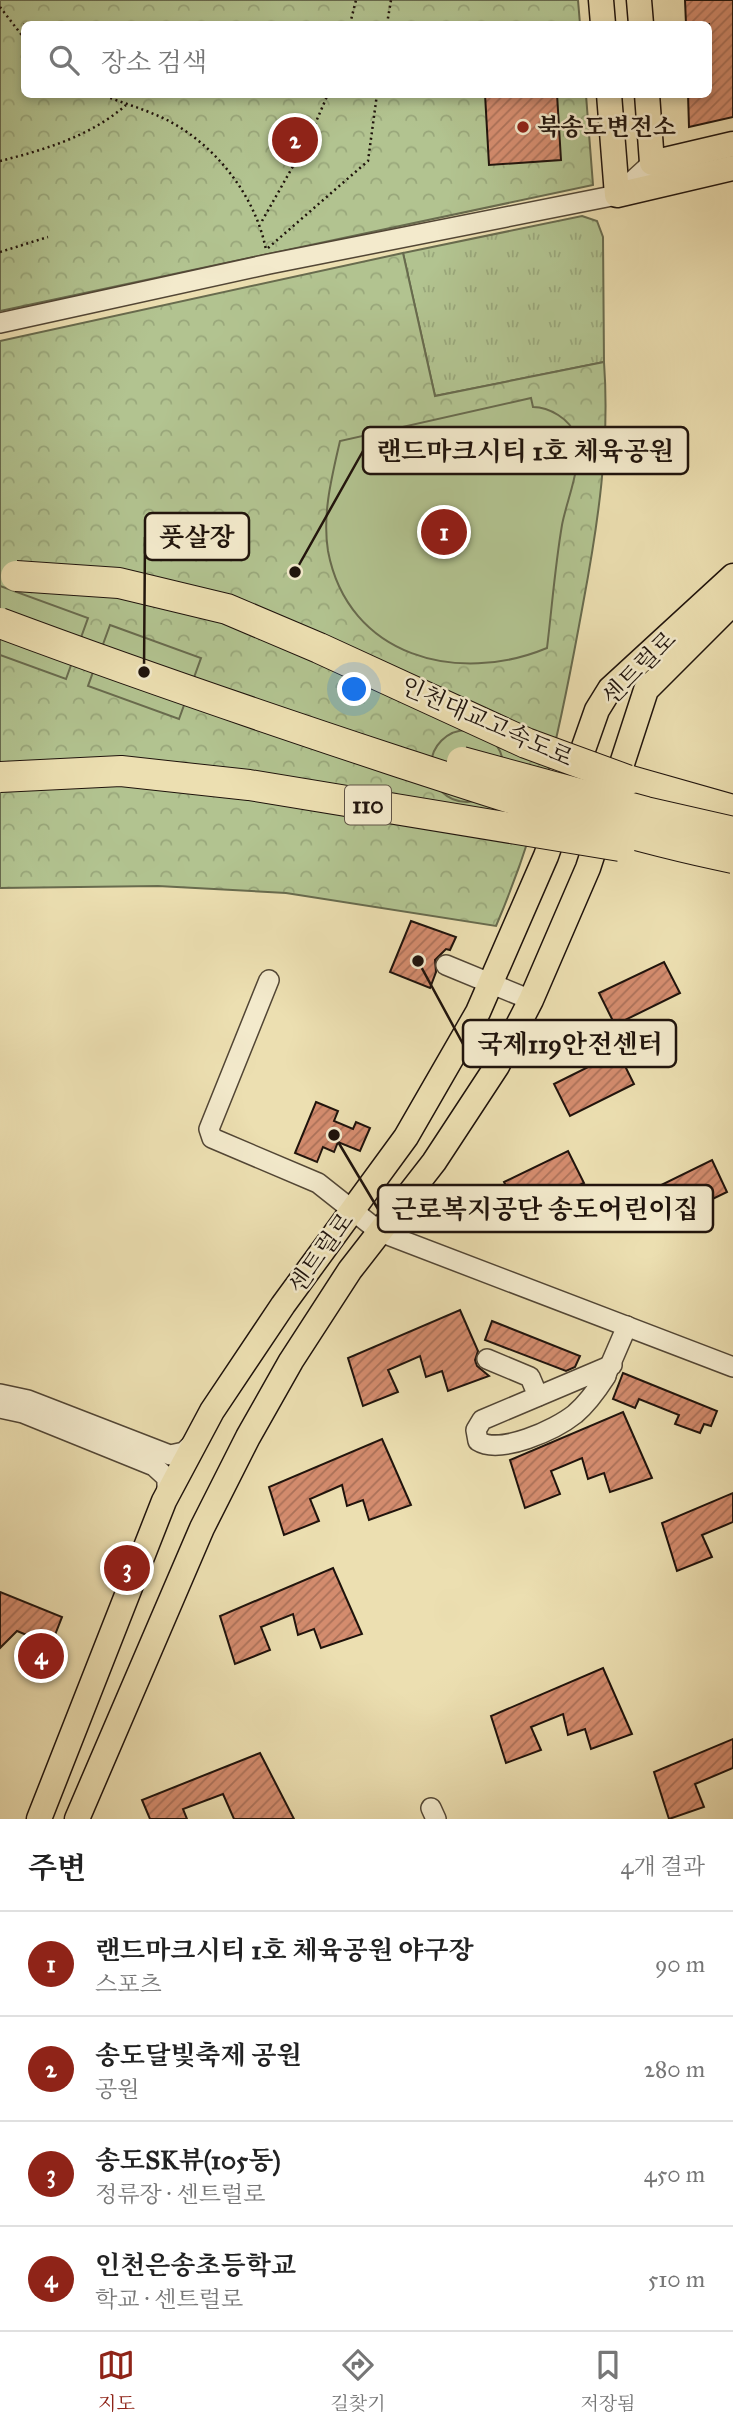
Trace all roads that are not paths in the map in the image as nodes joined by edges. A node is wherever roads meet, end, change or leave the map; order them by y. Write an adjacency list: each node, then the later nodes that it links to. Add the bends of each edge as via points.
1 (601, 0): 3 (main road)
2 (639, 0): 4 (main road)
3 (603, 21)
4 (641, 21)
5 (609, 98): 10 (main road)
6 (647, 98): 8 (main road)
7 (733, 144): 8 (main road)
8 (652, 163): 10 (street)
9 (733, 168): 10 (main road)
10 (617, 195): 11 (street)
11 (0, 323)
12 (733, 576): 24 (main road, 센트럴로, via 610,689 597,710 546,856)
13 (0, 578): 18 (highway, 인천대교고속도로, bridge, via 119,583 227,610 526,743 627,780)
14 (733, 603): 25 (main road, 센트럴로, via 646,690 588,868)
15 (0, 609): 19 (highway, 인천대교고속도로, bridge, via 304,716)
16 (0, 624): 20 (highway, bridge, via 478,788)
17 (0, 777): 21 (highway, 110, bridge, via 121,771 249,785)
18 (733, 810)
19 (733, 832)
20 (733, 858)
21 (733, 864)
22 (446, 965): 24 (street)
23 (269, 980): 26 (street, via 209,1134 218,1142 318,1183)
24 (491, 983): 25 (street); 26 (main road, 센트럴로, via 406,1137)
25 (530, 1000): 27 (main road, 센트럴로, via 483,1088)
26 (352, 1210): 27 (street); 36 (main road, 센트럴로, via 283,1305)
27 (380, 1232): 28 (street); 40 (main road, 센트럴로, via 291,1361 248,1437 202,1528)
28 (627, 1326): 30 (street); 31 (street)
29 (487, 1359): 33 (street, via 530,1377)
30 (733, 1367)
31 (609, 1370): 33 (street); 33 (street, via 591,1399 573,1416 501,1446 488,1447 478,1441 476,1430 482,1420); 35 (street, via 588,1389)
32 (0, 1394): 37 (street, via 28,1400)
33 (538, 1396)
34 (0, 1408): 37 (street)
35 (499, 1427)
36 (198, 1437): 37 (street, via 178,1455); 38 (main road, 센트럴로)
37 (152, 1456): 38 (street, via 165,1473)
38 (167, 1495): 39 (main road, 센트럴로)
39 (39, 1819)
40 (78, 1819)

